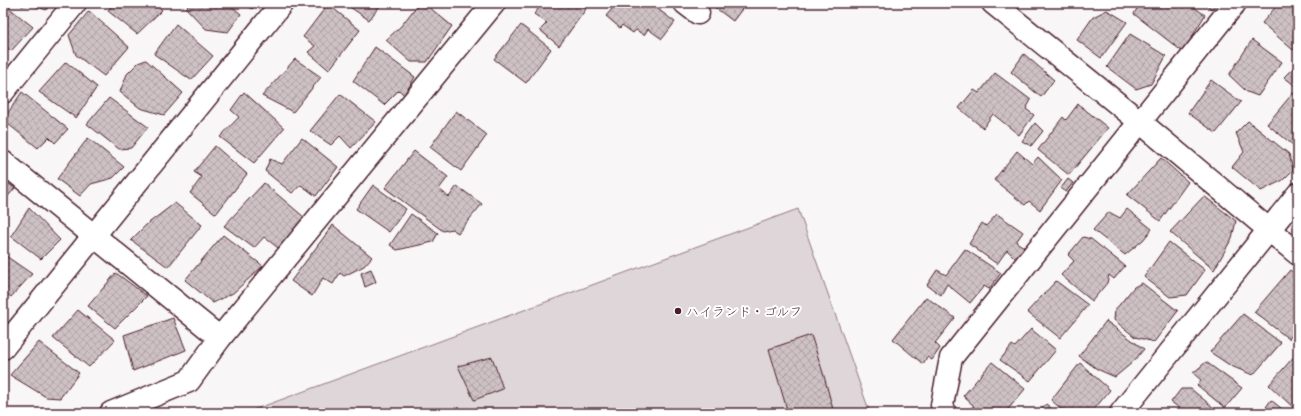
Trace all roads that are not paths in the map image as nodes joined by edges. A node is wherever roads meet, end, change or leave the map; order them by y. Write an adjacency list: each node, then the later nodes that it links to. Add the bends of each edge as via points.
1 (75, 3): 6 (street)
2 (282, 3): 11 (street)
3 (494, 3): 13 (street)
4 (993, 3): 7 (street)
5 (1234, 3): 7 (street)
6 (3, 92)
7 (1139, 121): 10 (street); 16 (street, via 950,358 942,405)
8 (3, 162): 11 (street)
9 (1298, 194): 10 (street)
10 (1269, 230): 12 (street); 17 (street)
11 (93, 236): 13 (street); 14 (street)
12 (1298, 254)
13 (220, 338): 15 (street, via 188,381)
14 (3, 348)
15 (111, 413)
16 (945, 413)
17 (1121, 413)

